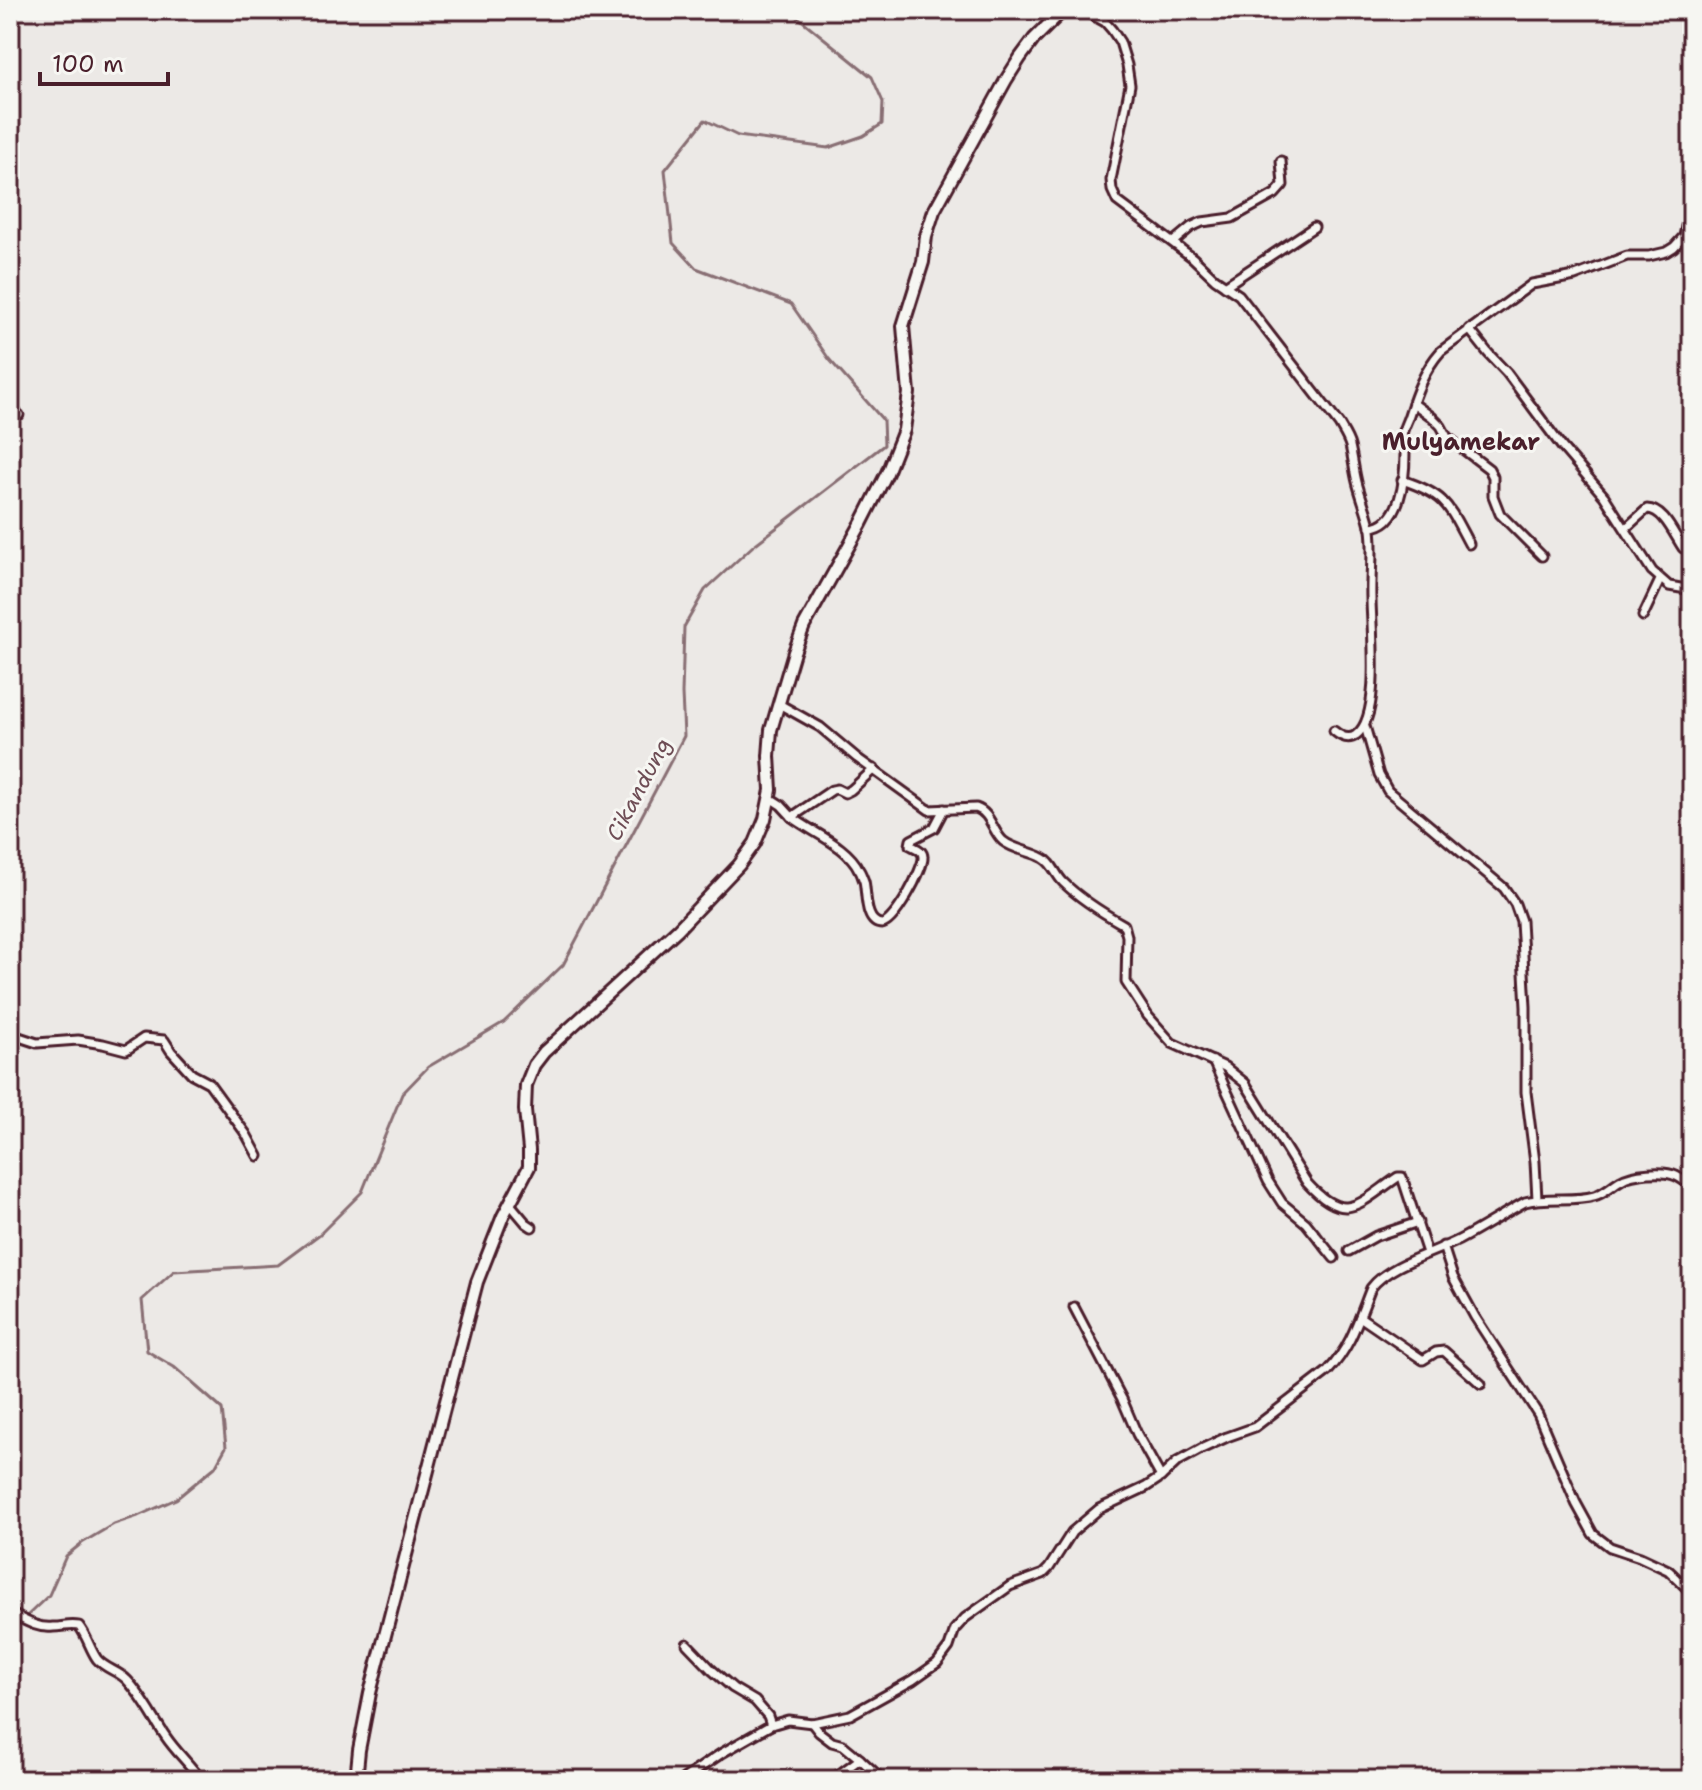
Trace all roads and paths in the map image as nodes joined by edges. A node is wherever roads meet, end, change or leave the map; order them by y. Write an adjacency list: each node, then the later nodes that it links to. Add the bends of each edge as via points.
1 (1063, 10): 21 (street, via 1020,58 934,211 903,326 909,393 904,430 868,511 804,626)
2 (1083, 10): 6 (street, via 1112,30 1127,65 1130,85 1112,190 1117,201)
3 (1281, 161): 6 (street, via 1283,185 1275,194 1232,218 1191,227)
4 (1692, 198): 8 (street, via 1684,236 1666,252 1627,256 1575,276 1532,284)
5 (1314, 227): 7 (street)
6 (1173, 242): 7 (street)
7 (1225, 286): 13 (street, via 1246,302 1339,424 1350,444)
8 (1469, 329): 9 (street, via 1430,363); 14 (street)
9 (1413, 403): 12 (street, via 1402,436); 17 (street, via 1489,469 1500,514)
10 (10, 411): 11 (street)
11 (19, 415)
12 (1402, 480): 13 (street, via 1391,515 1382,525); 15 (street, via 1438,495)
13 (1370, 527): 22 (street, via 1373,654 1371,712)
14 (1626, 528): 16 (street, via 1652,508); 18 (street)
15 (1469, 544)
16 (1683, 548)
17 (1542, 556)
18 (1660, 580): 19 (street); 20 (street)
19 (1692, 590)
20 (1643, 616)
21 (779, 704): 24 (street, via 820,727); 25 (street, via 769,740)
22 (1365, 726): 23 (street, via 1350,738); 32 (street, via 1388,791 1504,888 1515,904 1521,921 1526,1092)
23 (1334, 731)
24 (874, 769): 26 (street, via 929,810); 27 (street, via 851,790 834,789)
25 (770, 798): 27 (street); 33 (street, via 755,843 739,865 534,1065 526,1085 529,1167)
26 (944, 809): 27 (street, via 934,828 911,840 923,855 922,865 902,904 882,924 869,913 864,880 854,859); 29 (street, via 983,811 1005,842 1045,859 1061,881 1124,925 1126,982 1133,996 1172,1043)
27 (792, 817)
28 (10, 1034): 30 (street, via 37,1043 78,1040 126,1050 144,1038 164,1040 192,1074 209,1083)
29 (1213, 1061): 34 (street, via 1245,1083 1307,1183 1322,1198 1351,1207 1400,1176); 39 (street, via 1268,1181)
30 (258, 1156)
31 (1692, 1186): 32 (street, via 1663,1172 1634,1174 1594,1197)
32 (1537, 1199): 36 (street)
33 (510, 1204): 35 (street); 52 (street, via 466,1318 370,1693)
34 (1418, 1222): 37 (street); 38 (street)
35 (532, 1227)
36 (1443, 1246): 38 (street); 44 (street, via 1475,1317 1538,1414 1593,1534 1610,1547 1668,1570)
37 (1349, 1251)
38 (1427, 1253): 41 (street, via 1376,1280)
39 (1334, 1258)
40 (1074, 1307): 43 (street)
41 (1360, 1317): 42 (street, via 1423,1360 1444,1351); 43 (street, via 1337,1362 1295,1398 1255,1427 1177,1462)
42 (1481, 1384)
43 (1161, 1477): 47 (street, via 1099,1509 1072,1532 1043,1574 1010,1586 977,1609 955,1629 937,1663 913,1680 850,1715)
44 (1692, 1593)
45 (10, 1613): 51 (street, via 37,1625 79,1626 97,1659 126,1679)
46 (687, 1644): 48 (street, via 733,1688 755,1701)
47 (812, 1723): 48 (street, via 788,1720); 49 (street)
48 (771, 1725): 53 (street)
49 (860, 1759): 50 (street); 54 (street)
50 (834, 1778)
51 (201, 1780)
52 (356, 1780)
53 (682, 1780)
54 (883, 1780)

